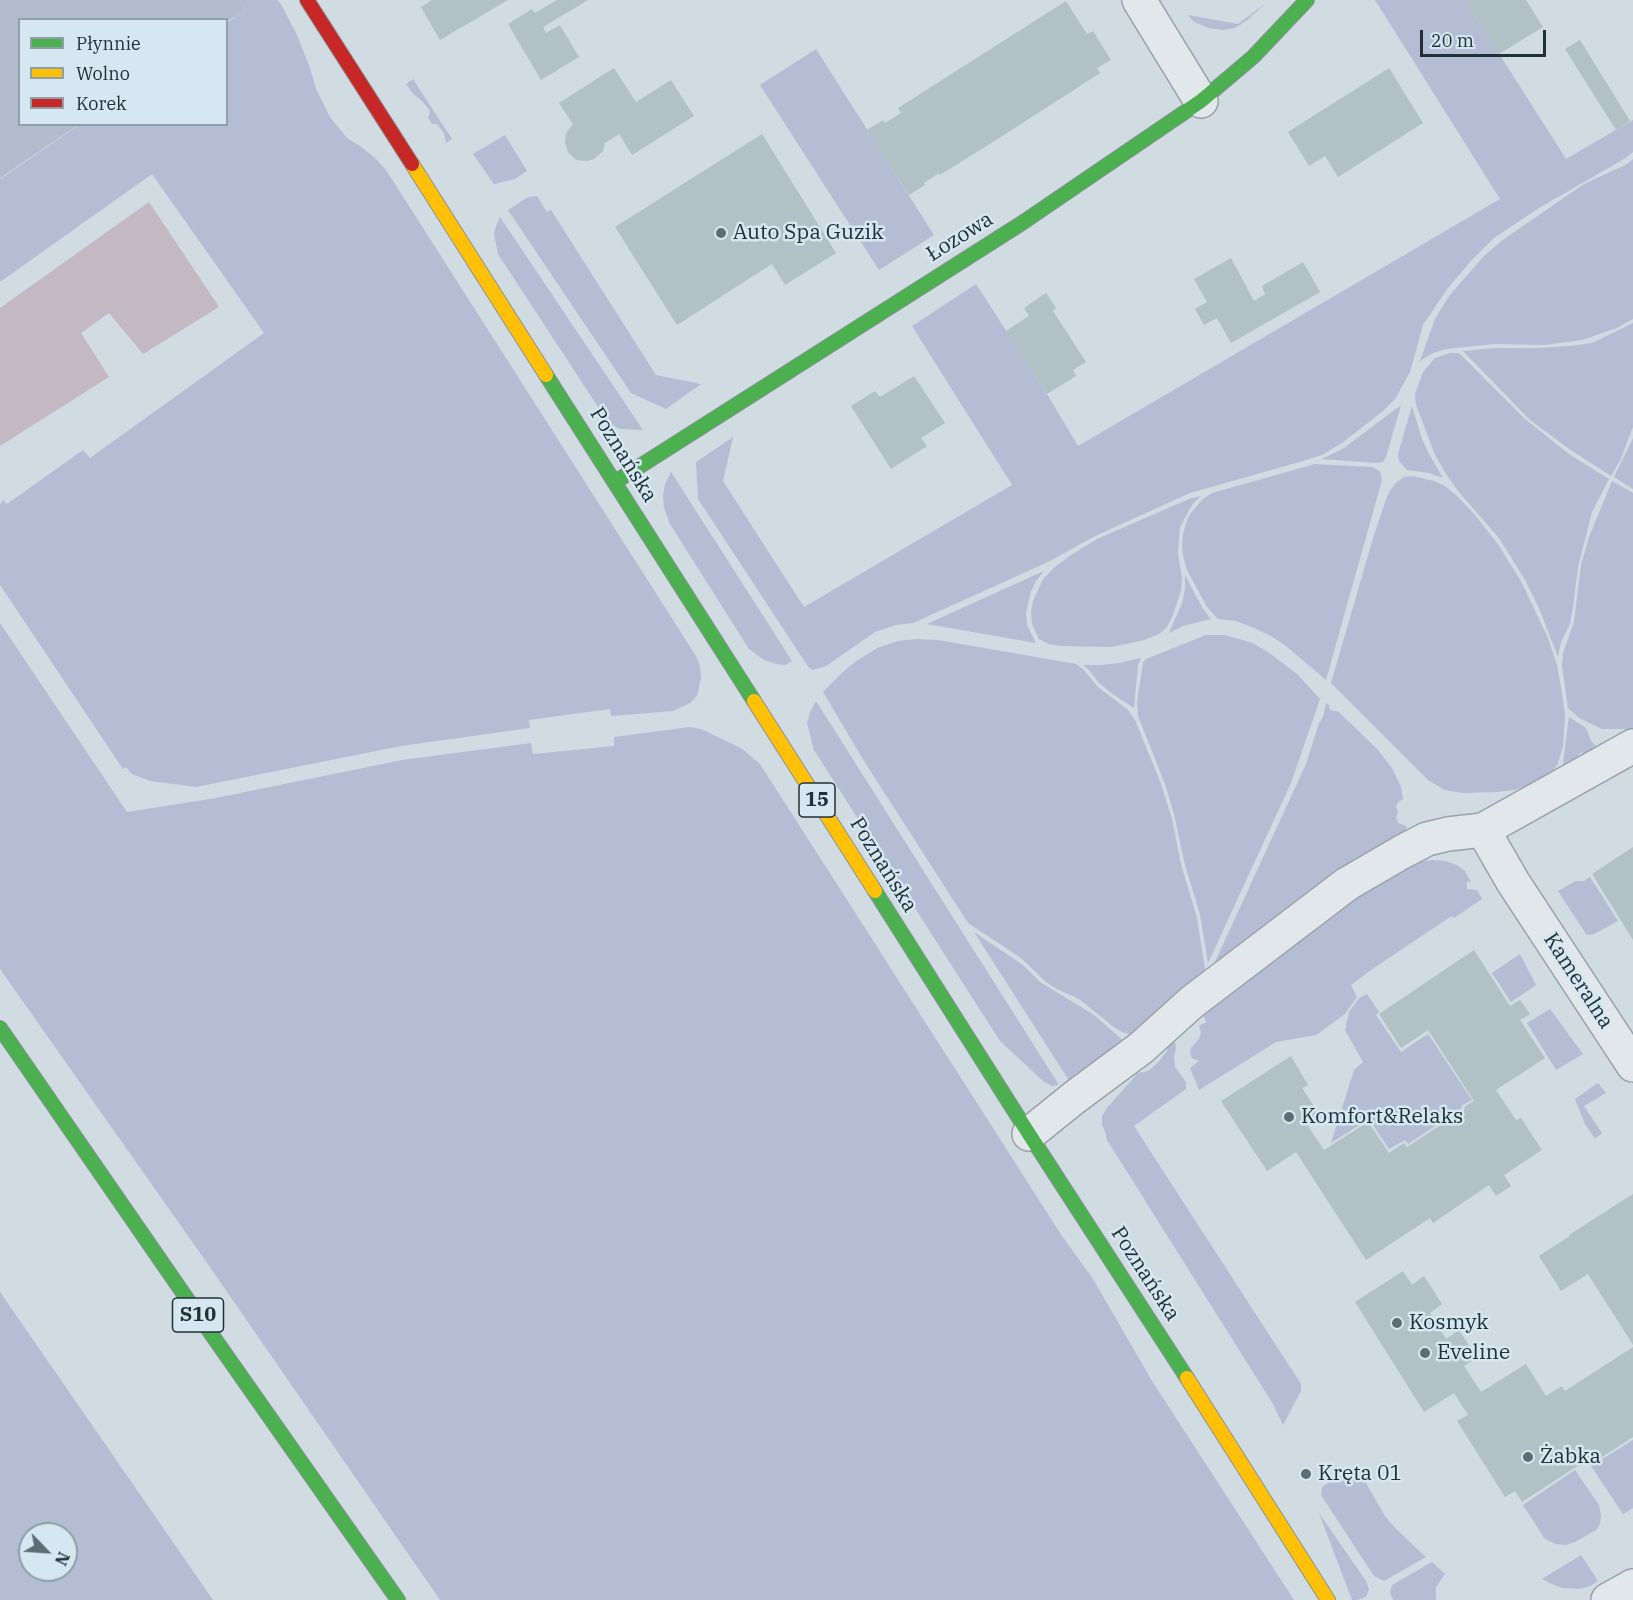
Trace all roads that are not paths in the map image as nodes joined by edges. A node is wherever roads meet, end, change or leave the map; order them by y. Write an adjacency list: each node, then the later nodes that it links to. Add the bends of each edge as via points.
1 (307, 0): 5 (main road, Poznańska / 15)
2 (1139, 0): 4 (street)
3 (1307, 0): 4 (main road, Łozowa, via 1253,57)
4 (1202, 101): 5 (main road, Łozowa, via 1022,223)
5 (615, 482): 10 (main road, Poznańska / 15)
6 (1633, 746): 7 (street)
7 (1483, 830): 9 (street, Kameralna); 10 (street, via 1427,839 1347,884 1192,1002 1141,1048)
8 (0, 1028): 12 (main road, S10)
9 (1633, 1065)
10 (1029, 1134): 13 (main road, Poznańska / 15)
11 (1633, 1586): 14 (street)
12 (398, 1600)
13 (1328, 1600)
14 (1608, 1600)

